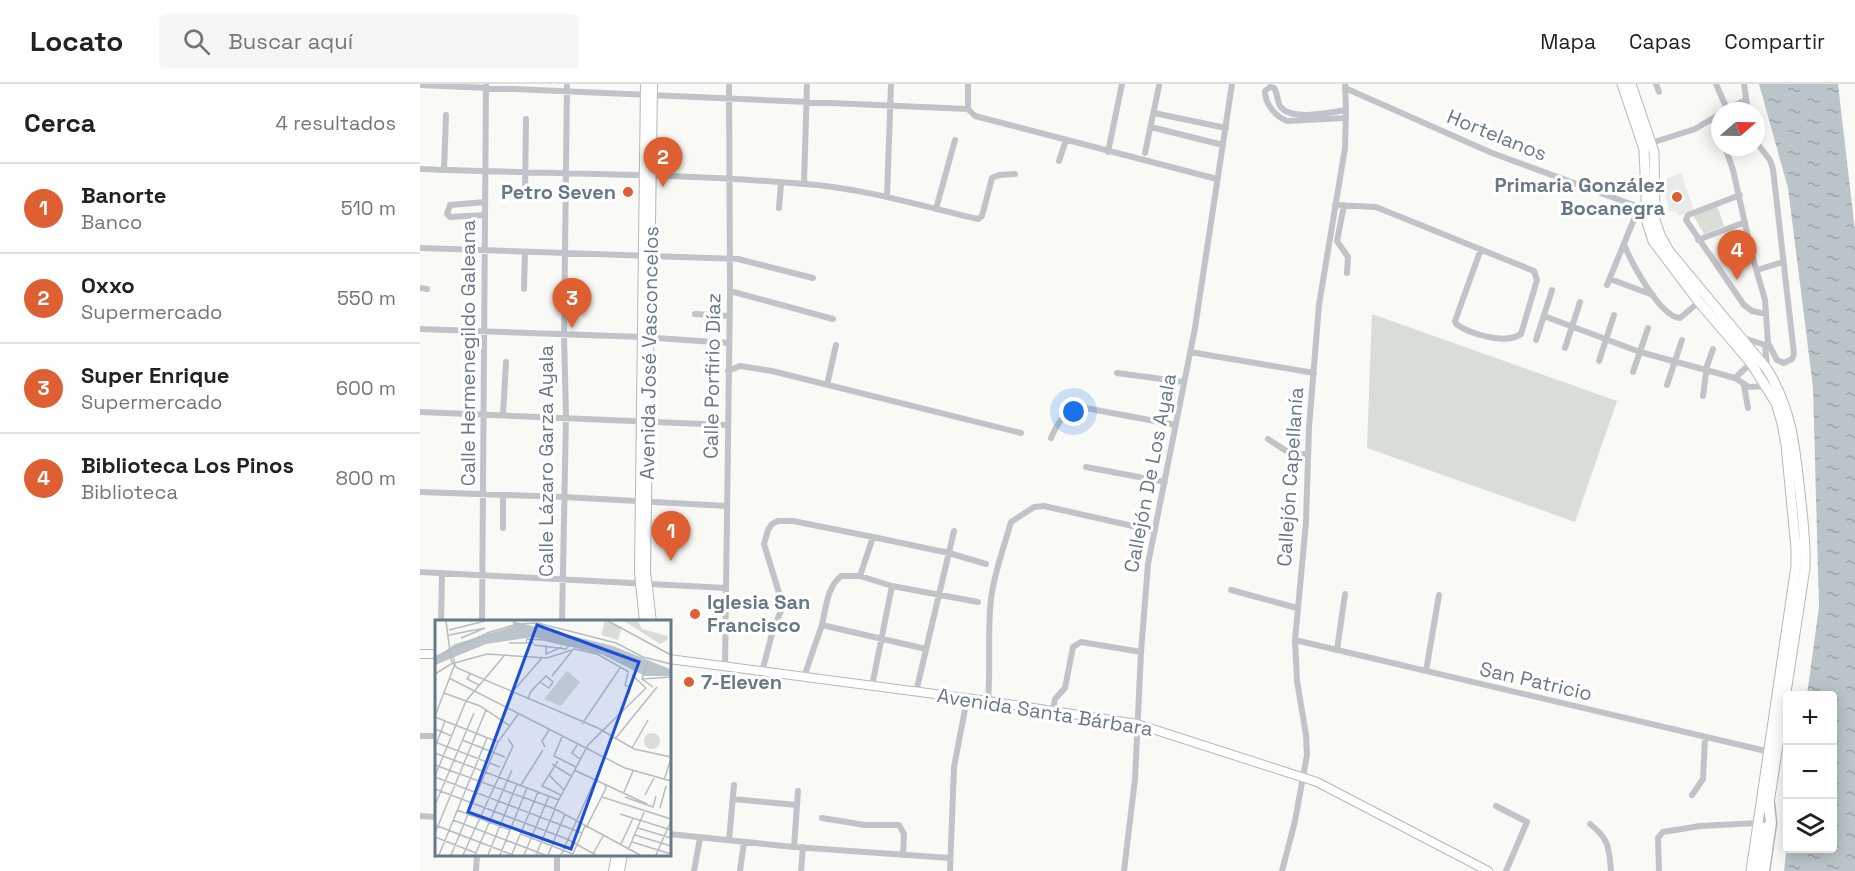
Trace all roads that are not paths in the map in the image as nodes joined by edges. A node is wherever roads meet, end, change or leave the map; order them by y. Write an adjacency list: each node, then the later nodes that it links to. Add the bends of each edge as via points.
1 (567, 84): 19 (street, Calle Lázaro Garza Ayala)
2 (645, 84): 21 (street, Avenida José Vasconcelos)
3 (653, 84): 21 (street, Avenida José Vasconcelos)
4 (729, 84): 22 (street, Calle Porfirio Díaz)
5 (807, 84): 26 (street)
6 (891, 84): 27 (street)
7 (968, 84): 28 (street)
8 (1122, 84): 42 (street)
9 (1232, 84): 37 (street, Callejón De Los Ayala)
10 (1622, 84): 64 (main road, via 1644,149)
11 (1631, 84): 40 (main road)
12 (1656, 84): 20 (street)
13 (1716, 84): 24 (street)
14 (1744, 84): 23 (street)
15 (420, 85): 16 (street)
16 (486, 86): 19 (street); 49 (street, Calle Hermenegildo Galeana)
17 (1159, 86): 30 (street)
18 (1345, 86): 29 (street, Callejón Capellanía); 64 (street, Hortelanos, via 1492,153)
19 (567, 92): 21 (street); 51 (street, Calle Lázaro Garza Ayala)
20 (1659, 92)
21 (649, 96): 22 (street); 53 (street, Avenida José Vasconcelos)
22 (729, 99): 26 (street); 54 (street, Calle Porfirio Díaz)
23 (1746, 100): 25 (street)
24 (1723, 102)
25 (1742, 102)
26 (806, 103): 27 (street); 57 (street)
27 (891, 106): 28 (street); 60 (street)
28 (968, 109): 39 (street, via 975,116)
29 (1346, 110): 32 (street); 33 (street, Callejón Capellanía)
30 (1154, 113): 36 (street); 37 (street)
31 (446, 115): 48 (street)
32 (1325, 116): 32 (street, via 1289,114 1279,104 1276,90 1270,87 1265,91 1271,108 1282,119 1292,122); 33 (street)
33 (1346, 118): 62 (street, Callejón Capellanía)
34 (526, 119): 50 (street)
35 (1711, 120): 40 (street)
36 (1151, 127): 41 (street); 43 (street)
37 (1226, 128): 41 (street, Callejón De Los Ayala)
38 (955, 140): 66 (street)
39 (1066, 140): 42 (street); 46 (street)
40 (1652, 143): 101 (main road, via 1653,205 1661,237)
41 (1223, 145): 55 (street, Callejón De Los Ayala)
42 (1108, 152): 55 (street)
43 (1145, 153)
44 (1765, 154): 78 (street, via 1772,164)
45 (1728, 156): 59 (street)
46 (1059, 161)
47 (420, 169): 48 (street)
48 (444, 170): 49 (street)
49 (485, 171): 50 (street); 61 (street, Calle Hermenegildo Galeana)
50 (524, 171): 51 (street); 58 (street)
51 (566, 172): 53 (street); 75 (street, Calle Lázaro Garza Ayala)
52 (1015, 174): 66 (street, via 993,178 980,219)
53 (648, 176): 54 (street); 76 (street, Avenida José Vasconcelos)
54 (731, 179): 56 (street); 77 (street, Calle Porfirio Díaz)
55 (1217, 179): 109 (street, Callejón De Los Ayala)
56 (781, 183): 57 (street); 65 (street)
57 (804, 184): 60 (street)
58 (525, 191)
59 (1740, 195): 68 (street); 69 (street, via 1688,215 1686,223)
60 (887, 196): 66 (street)
61 (485, 202): 67 (street, Calle Hermenegildo Galeana); 67 (street, via 450,205 447,214)
62 (1335, 205): 63 (street); 120 (street, Callejón Capellanía, via 1319,305)
63 (1344, 205): 72 (street, via 1376,207); 80 (street, via 1337,241 1348,257)
64 (1642, 206): 70 (street); 87 (main road, via 1653,241)
65 (779, 208)
66 (936, 209)
67 (485, 215): 73 (street, Calle Hermenegildo Galeana)
68 (1745, 222): 69 (street); 79 (street)
69 (1698, 240): 89 (street, via 1744,305)
70 (1624, 244): 85 (street, via 1635,270); 85 (street, via 1608,282)
71 (420, 248): 73 (street)
72 (1480, 249): 72 (street, via 1536,274 1521,334 1514,338 1496,339 1456,324)
73 (484, 250): 74 (street); 97 (street, Calle Hermenegildo Galeana)
74 (525, 252): 75 (street); 82 (street)
75 (566, 254): 76 (street); 98 (street, Calle Lázaro Garza Ayala)
76 (647, 257): 77 (street); 99 (street, Avenida José Vasconcelos)
77 (730, 259): 81 (street); 84 (street, Calle Porfirio Díaz)
78 (1783, 262): 79 (street); 105 (street, via 1792,359 1784,363 1777,360)
79 (1757, 270): 89 (street)
80 (1347, 273)
81 (813, 278)
82 (524, 289)
83 (1552, 290): 92 (street)
84 (730, 291): 91 (street, Calle Porfirio Díaz); 93 (street)
85 (1654, 295): 87 (street, via 1678,318)
86 (1580, 302): 94 (street)
87 (1700, 302): 114 (main road)
88 (695, 314): 91 (street)
89 (1767, 314): 105 (street)
90 (1614, 315): 100 (street)
91 (729, 316): 104 (street, Calle Porfirio Díaz)
92 (1544, 316): 94 (street); 102 (street)
93 (833, 319)
94 (1573, 326): 100 (street); 107 (street)
95 (1648, 328): 110 (street)
96 (420, 329): 97 (street)
97 (483, 331): 98 (street); 130 (street, Calle Hermenegildo Galeana)
98 (564, 335): 99 (street); 132 (street, Calle Lázaro Garza Ayala)
99 (646, 338): 104 (street); 133 (street, Avenida José Vasconcelos)
100 (1605, 338): 110 (street); 111 (street)
101 (1742, 338): 105 (street); 115 (main road)
102 (1536, 340)
103 (1682, 340): 113 (street)
104 (729, 343): 116 (street, Calle Porfirio Díaz)
105 (1767, 344): 115 (street)
106 (836, 345): 123 (street)
107 (1565, 348)
108 (1713, 349): 117 (street)
109 (1190, 352): 120 (street); 122 (street, Callejón De Los Ayala)
110 (1640, 352): 113 (street); 118 (street)
111 (1599, 361)
112 (506, 362): 131 (street)
113 (1674, 362): 117 (street); 124 (street)
114 (1751, 363): 121 (street); 126 (main road)
115 (1767, 369): 197 (main road, via 1791,421 1806,547 1804,586)
116 (728, 371): 123 (street, via 740,366 758,368); 134 (street, Calle Porfirio Díaz)
117 (1707, 371): 121 (street); 127 (street)
118 (1634, 372)
119 (1117, 373): 122 (street)
120 (1314, 373): 139 (street, Callejón Capellanía)
121 (1735, 378): 125 (street)
122 (1184, 382): 135 (street, Callejón De Los Ayala)
123 (827, 384): 136 (street)
124 (1667, 385)
125 (1744, 385): 126 (street); 128 (street)
126 (1767, 386): 191 (main road, via 1782,423 1796,548)
127 (1703, 396)
128 (1748, 408)
129 (420, 412): 130 (street)
130 (483, 414): 131 (street); 143 (street, Calle Hermenegildo Galeana)
131 (503, 415): 132 (street)
132 (566, 416): 133 (street); 145 (street, Calle Lázaro Garza Ayala)
133 (645, 420): 134 (street); 146 (street, Avenida José Vasconcelos)
134 (727, 424): 147 (street, Calle Porfirio Díaz)
135 (1176, 425): 137 (street, via 1080,407 1061,419); 141 (street, Callejón De Los Ayala)
136 (1021, 433)
137 (1051, 438)
138 (1268, 439): 139 (street, via 1291,454)
139 (1308, 454): 167 (street, Callejón Capellanía)
140 (1086, 467): 141 (street)
141 (1166, 482): 150 (street, Callejón De Los Ayala)
142 (420, 492): 143 (street)
143 (484, 494): 144 (street); 156 (street, Calle Hermenegildo Galeana)
144 (503, 496): 145 (street); 148 (street)
145 (564, 497): 146 (street); 158 (street, Calle Lázaro Garza Ayala)
146 (643, 501): 147 (street); 159 (street, Avenida José Vasconcelos)
147 (727, 506): 161 (street, Calle Porfirio Díaz)
148 (503, 528)
149 (954, 531): 152 (street)
150 (1155, 531): 178 (street, Callejón De Los Ayala); 187 (street, via 1044,506 1034,507 1011,522 991,597)
151 (873, 537): 152 (street); 157 (street); 182 (street, via 793,520 772,524 764,544 783,606)
152 (949, 553): 153 (street); 164 (street)
153 (986, 564)
154 (420, 572): 155 (street)
155 (442, 573): 156 (street); 168 (street)
156 (483, 575): 158 (street); 169 (street, Calle Hermenegildo Galeana)
157 (860, 576): 160 (street); 173 (street, via 845,575 835,581)
158 (562, 578): 159 (street); 170 (street, Calle Lázaro Garza Ayala)
159 (643, 583): 161 (street); 171 (street, Avenida José Vasconcelos); 172 (street, Avenida José Vasconcelos)
160 (892, 586): 164 (street); 174 (street)
161 (726, 588): 180 (street, Calle Porfirio Díaz)
162 (1231, 590): 167 (street)
163 (1345, 594): 177 (street)
164 (938, 595): 166 (street); 176 (street)
165 (1439, 595): 181 (street)
166 (978, 602)
167 (1297, 608): 175 (street, Callejón Capellanía)
168 (441, 620)
169 (482, 620)
170 (561, 620)
171 (644, 620)
172 (652, 620)
173 (822, 625): 174 (street); 183 (street)
174 (881, 639): 176 (street); 184 (street)
175 (1295, 640): 177 (street, San Patricio); 192 (street, Callejón Capellanía, via 1297,681 1308,746)
176 (926, 649): 185 (street)
177 (1337, 650): 181 (street, San Patricio)
178 (1141, 652): 188 (street, via 1076,643 1065,688 1055,699); 189 (street, Callejón De Los Ayala)
179 (673, 660): 180 (street, Avenida Santa Bárbara)
180 (725, 668): 182 (street, Avenida Santa Bárbara)
181 (1426, 671): 190 (street, San Patricio)
182 (762, 672): 183 (street, Avenida Santa Bárbara)
183 (804, 678): 184 (street, Avenida Santa Bárbara)
184 (872, 686): 185 (street, Avenida Santa Bárbara)
185 (916, 692): 186 (street, Avenida Santa Bárbara)
186 (967, 699): 187 (street, Avenida Santa Bárbara); 216 (street, via 954,767)
187 (988, 701): 188 (street, Avenida Santa Bárbara)
188 (1053, 710): 189 (street, Avenida Santa Bárbara)
189 (1137, 724): 192 (street, Avenida Santa Bárbara); 225 (street, Callejón De Los Ayala)
190 (1705, 738): 191 (street, San Patricio); 195 (street, via 1703,779)
191 (1770, 752): 203 (main road)
192 (1304, 777): 226 (street, Callejón Capellanía); 227 (street, Avenida Santa Bárbara)
193 (734, 785): 196 (street)
194 (798, 791): 198 (street)
195 (1692, 795)
196 (732, 799): 198 (street); 208 (street)
197 (1770, 804): 217 (highway, via 1771,823)
198 (797, 805): 210 (street)
199 (1496, 806): 228 (street, via 1527,822)
200 (420, 816): 201 (street)
201 (435, 817)
202 (822, 818): 212 (street, via 853,824 899,825 904,834)
203 (1758, 823): 207 (main road); 230 (street, via 1660,833)
204 (1590, 824): 229 (street, via 1603,834 1609,847)
205 (670, 834): 206 (street)
206 (700, 838): 208 (street); 221 (street)
207 (1755, 839): 231 (main road); 232 (main road)
208 (729, 840): 209 (street)
209 (744, 842): 210 (street); 222 (street)
210 (794, 847): 211 (street)
211 (803, 848): 212 (street); 223 (street)
212 (903, 855): 216 (street)
213 (477, 856): 218 (street)
214 (616, 856): 219 (street)
215 (623, 856): 220 (street)
216 (950, 858): 224 (street)
217 (1762, 869)
218 (476, 871)
219 (613, 871)
220 (620, 871)
221 (694, 871)
222 (740, 871)
223 (801, 871)
224 (950, 871)
225 (1124, 871)
226 (1282, 871)
227 (1488, 871)
228 (1506, 871)
229 (1611, 871)
230 (1659, 871)
231 (1745, 871)
232 (1751, 871)

